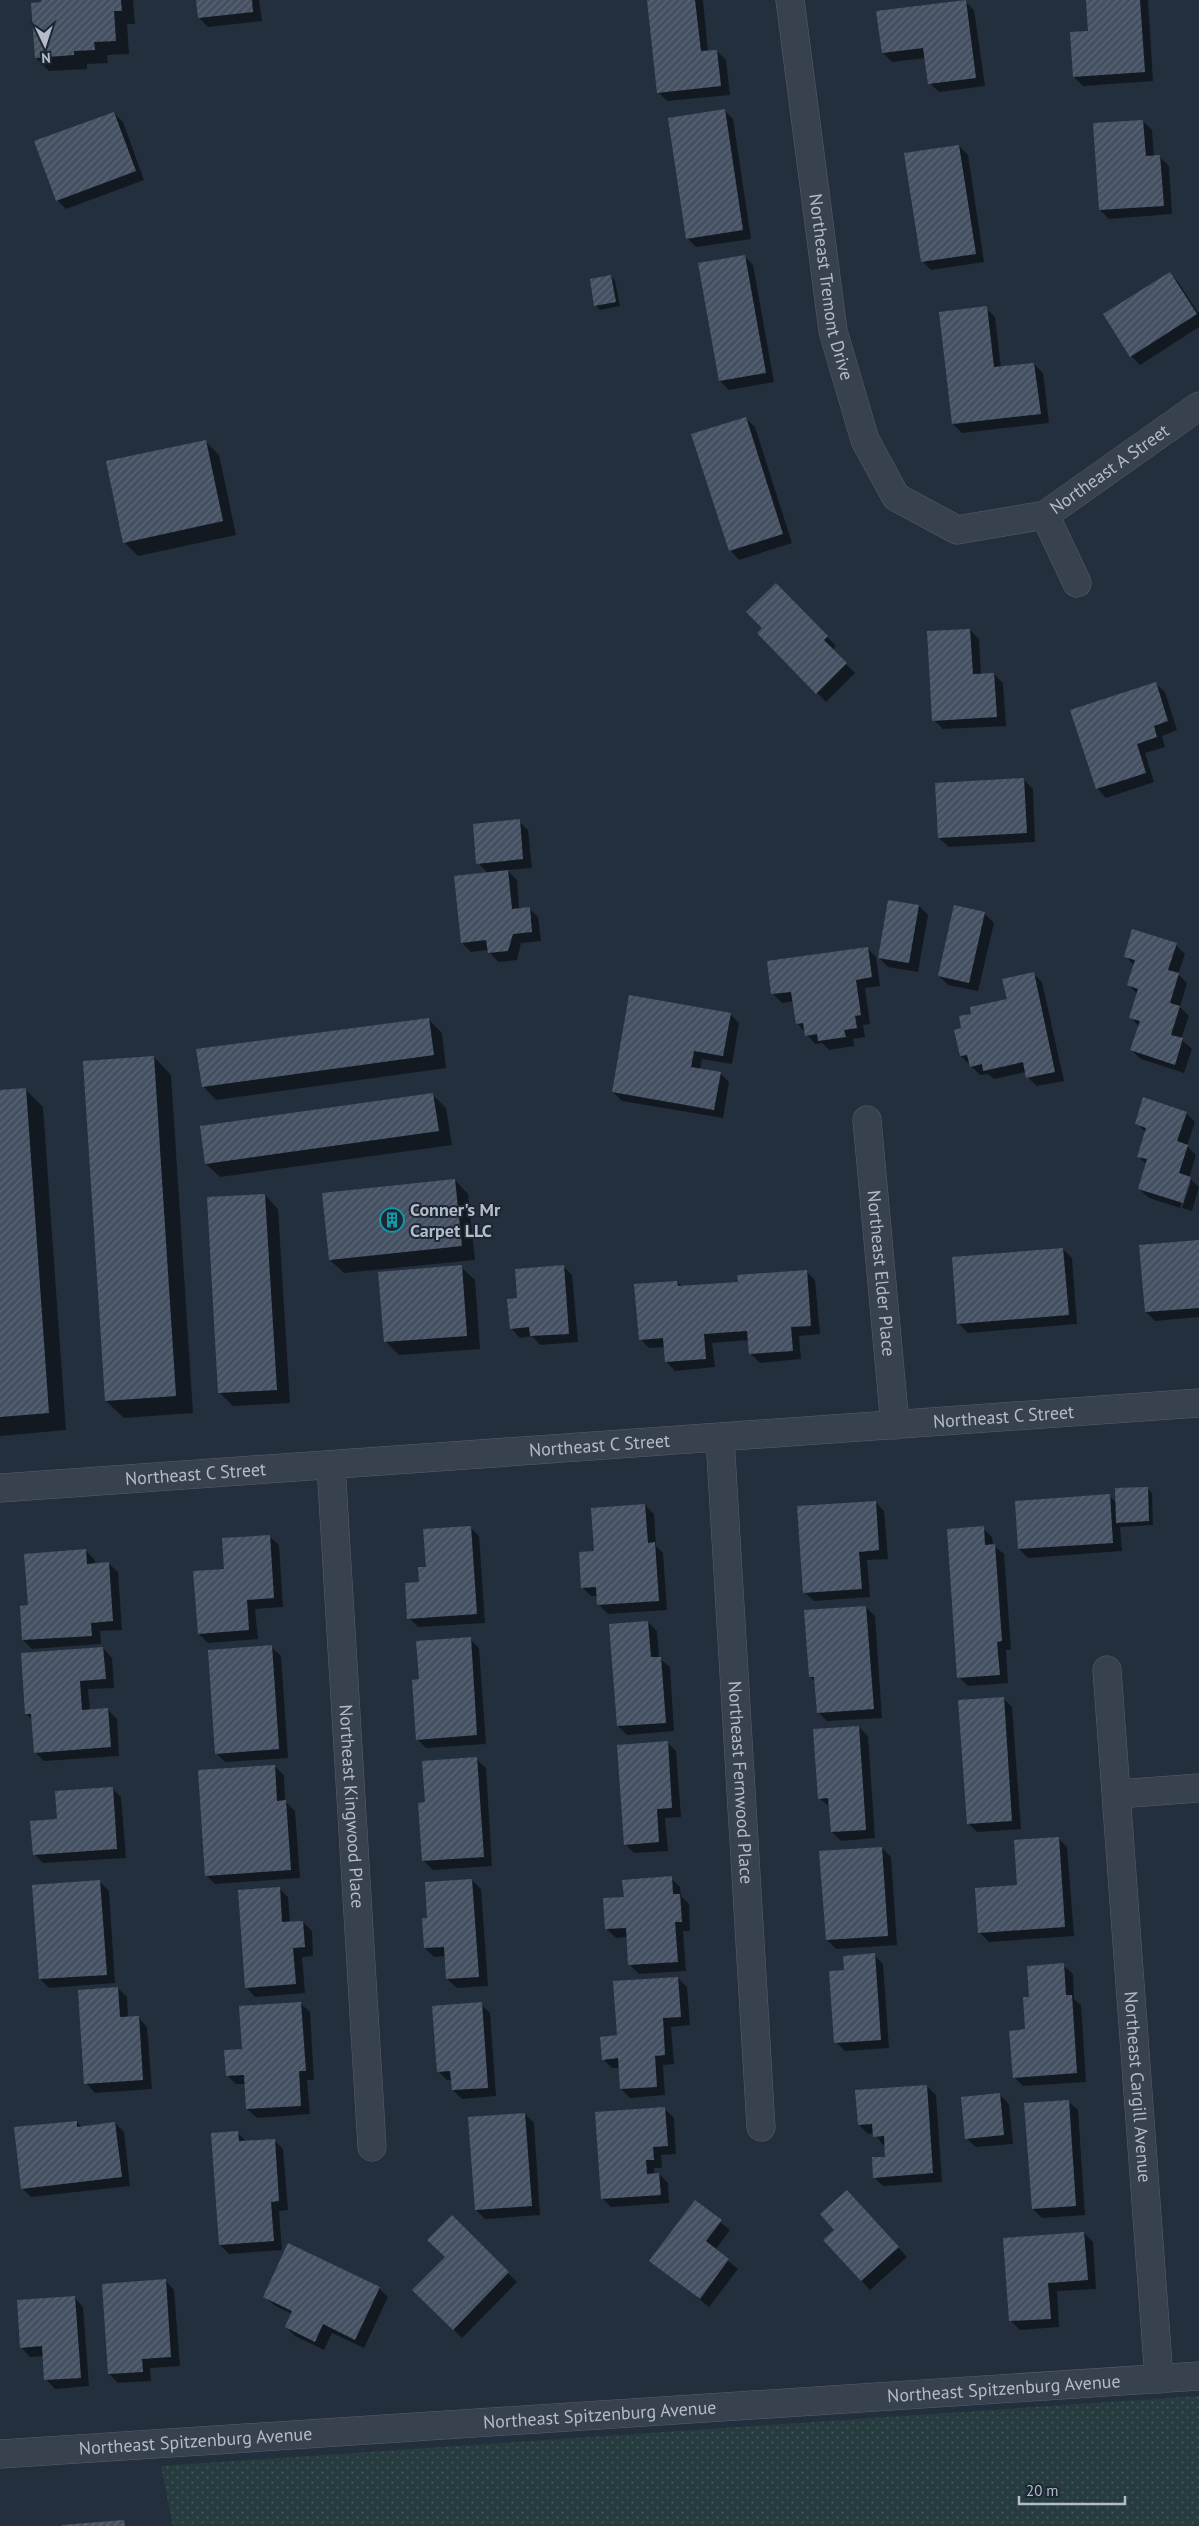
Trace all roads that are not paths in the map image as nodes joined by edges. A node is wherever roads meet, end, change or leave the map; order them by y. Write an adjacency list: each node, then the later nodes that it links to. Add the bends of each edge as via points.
1 (790, 0): 4 (street, Northeast Tremont Drive, via 833,331 865,440 896,497)
2 (1199, 406): 3 (street, Northeast A Street)
3 (1045, 515): 4 (street, Northeast A Street); 5 (street)
4 (957, 530)
5 (1077, 582)
6 (867, 1120): 8 (street, Northeast Elder Place)
7 (1199, 1404): 8 (street, Northeast C Street)
8 (895, 1425): 9 (street, Northeast C Street)
9 (720, 1438): 10 (street, Northeast C Street); 15 (street, Northeast Fernwood Place)
10 (331, 1465): 11 (street, Northeast C Street); 16 (street, Northeast Kingwood Place)
11 (0, 1488)
12 (1107, 1670): 14 (street, Northeast Cargill Avenue)
13 (1199, 1788): 14 (street)
14 (1118, 1794): 18 (street, Northeast Cargill Avenue)
15 (761, 2127)
16 (372, 2147)
17 (1199, 2376): 18 (street, Northeast Spitzenburg Avenue)
18 (1159, 2378): 19 (street, Northeast Spitzenburg Avenue)
19 (0, 2454)

